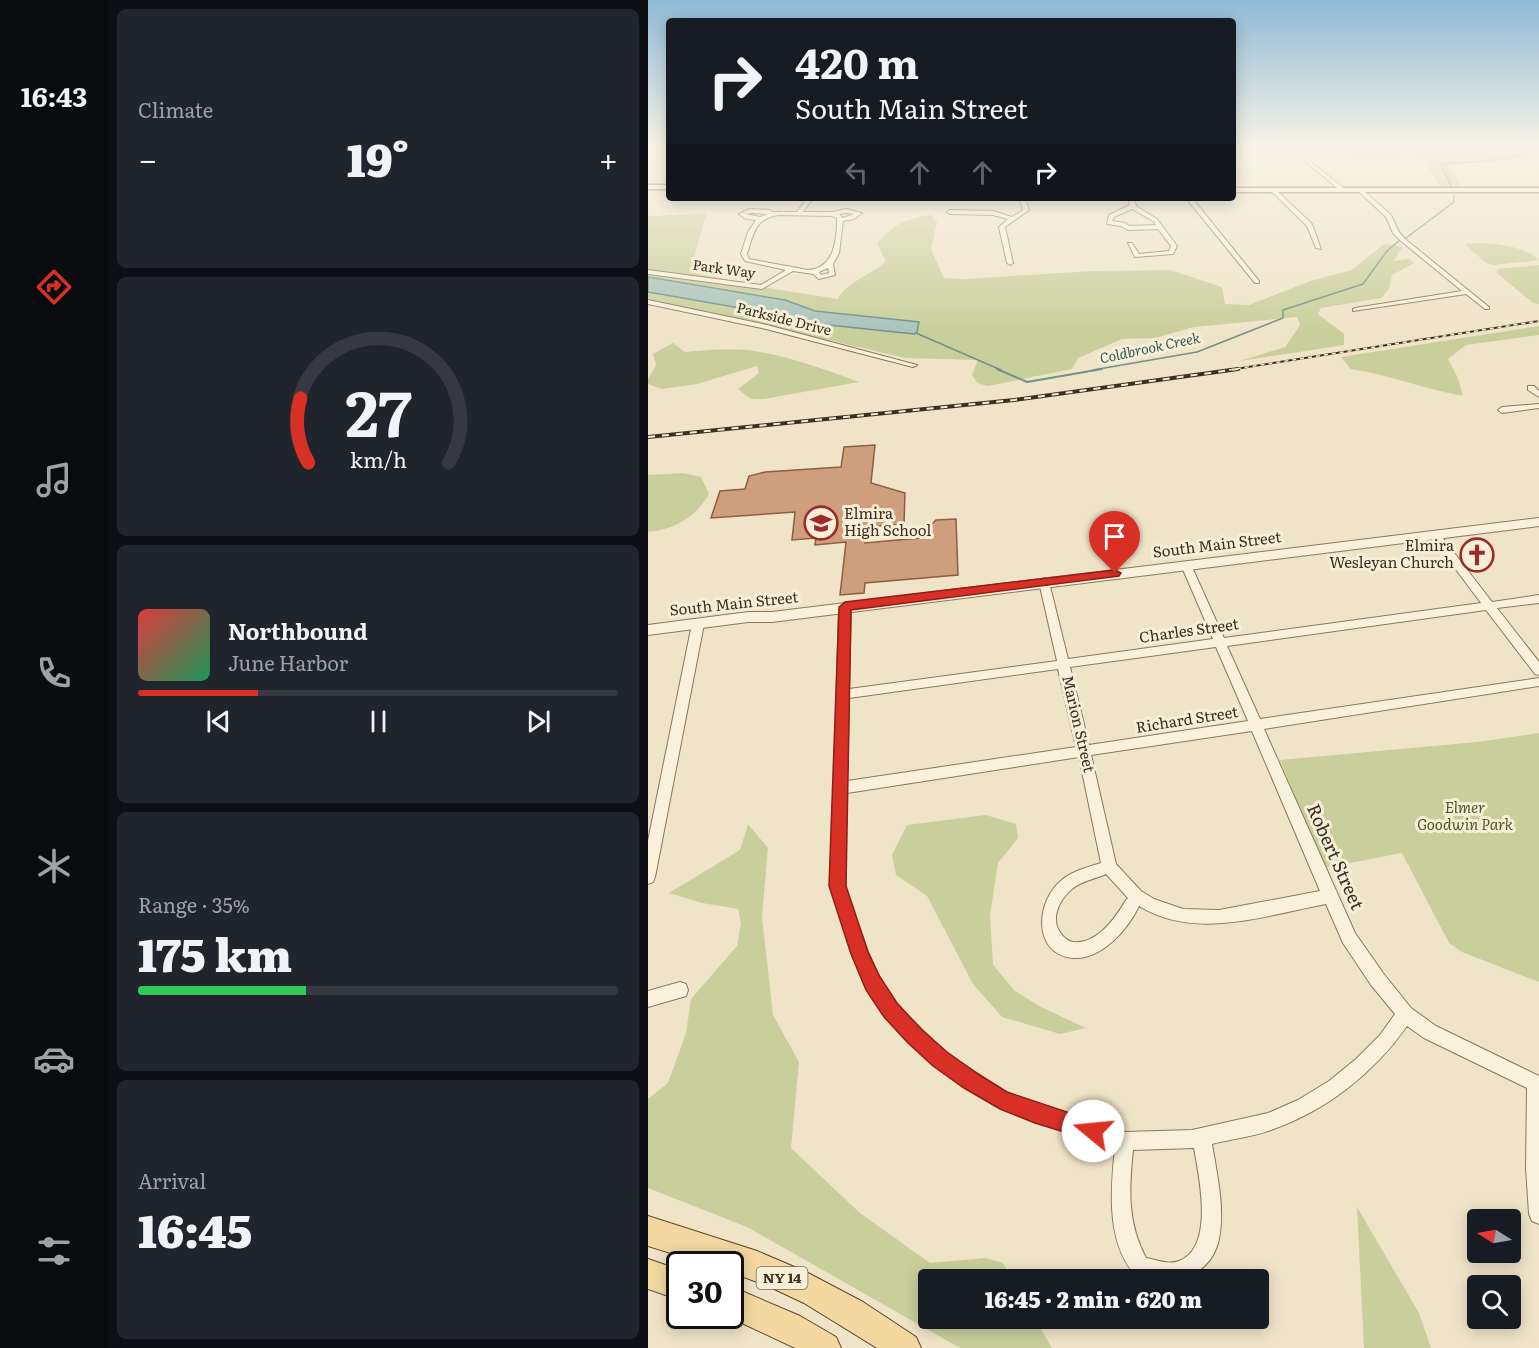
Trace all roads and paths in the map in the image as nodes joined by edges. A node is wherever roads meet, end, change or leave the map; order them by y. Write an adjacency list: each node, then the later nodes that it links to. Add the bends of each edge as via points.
1 (802, 209): 10 (street)
2 (1026, 209): 13 (street)
3 (1127, 209): 15 (street, via 1111,216 1108,226 1112,230)
4 (1138, 209): 15 (street)
5 (1198, 209): 21 (street)
6 (1293, 209): 17 (street, via 1310,225)
7 (1381, 209): 22 (street, via 1389,216 1396,233)
8 (950, 212): 13 (street, via 993,213)
9 (774, 213): 10 (street); 12 (street); 12 (street, via 742,214)
10 (799, 213): 11 (street)
11 (833, 214): 14 (street); 14 (street, via 859,213)
12 (758, 218): 19 (street, via 744,255 747,260)
13 (1013, 219): 18 (street, via 1002,227)
14 (841, 220): 19 (street, via 836,232 837,255 830,265 833,274 819,277 815,272)
15 (1160, 227): 16 (street, via 1174,246 1171,253 1137,256)
16 (1130, 244)
17 (1319, 248)
18 (1010, 263)
19 (792, 269): 20 (street, Park Way, via 762,287)
20 (648, 272)
21 (1257, 282)
22 (1467, 292): 24 (street); 25 (street)
23 (648, 302): 26 (street, Parkside Drive, via 767,327)
24 (1487, 308)
25 (1355, 310)
26 (913, 365)
27 (1531, 388): 28 (street)
28 (1539, 395)
29 (1539, 406): 30 (street)
30 (1502, 410)
31 (1539, 522): 32 (street, South Main Street)
32 (1435, 535): 33 (street, South Main Street); 36 (street)
33 (1186, 565): 34 (street, South Main Street); 40 (street, Robert Street)
34 (1044, 582): 37 (street, South Main Street); 41 (street, Marion Street)
35 (1539, 599): 36 (street, Charles Street)
36 (1489, 606): 40 (street, Charles Street); 42 (street)
37 (845, 607): 38 (street, South Main Street); 44 (street)
38 (698, 624): 39 (street, South Main Street); 49 (street)
39 (648, 630)
40 (1219, 642): 41 (street, Charles Street); 45 (street, Robert Street)
41 (1064, 664): 44 (street, Charles Street); 46 (street, Marion Street)
42 (1539, 671)
43 (1539, 682): 45 (street, Richard Street)
44 (843, 694): 47 (street)
45 (1257, 726): 46 (street, Richard Street); 51 (street, Robert Street)
46 (1084, 752): 47 (street, Richard Street); 48 (street, Marion Street)
47 (840, 788): 57 (street, via 838,886 860,954 890,1010 940,1059 1000,1099)
48 (1109, 867): 50 (street); 50 (street, via 1068,883 1055,897 1047,918 1051,934 1061,945 1073,950 1097,944 1118,926)
49 (648, 877)
50 (1136, 896): 51 (street, via 1183,916 1219,917)
51 (1330, 896): 54 (street, Robert Street, via 1349,938)
52 (680, 990): 53 (street)
53 (648, 999)
54 (1406, 1014): 55 (street, Robert Street, via 1430,1032); 56 (street, via 1362,1065 1304,1106 1269,1122)
55 (1538, 1085): 58 (street, via 1535,1168)
56 (1202, 1137): 57 (street); 57 (street, via 1210,1197 1209,1241 1198,1258 1181,1271 1140,1266 1128,1247 1122,1221)
57 (1125, 1141)
58 (1539, 1214)
59 (648, 1231): 64 (main road, NY 14, via 785,1279)
60 (648, 1274): 61 (main road)
61 (666, 1280)
62 (744, 1307): 63 (main road, NY 14)
63 (825, 1348)
64 (905, 1348)

